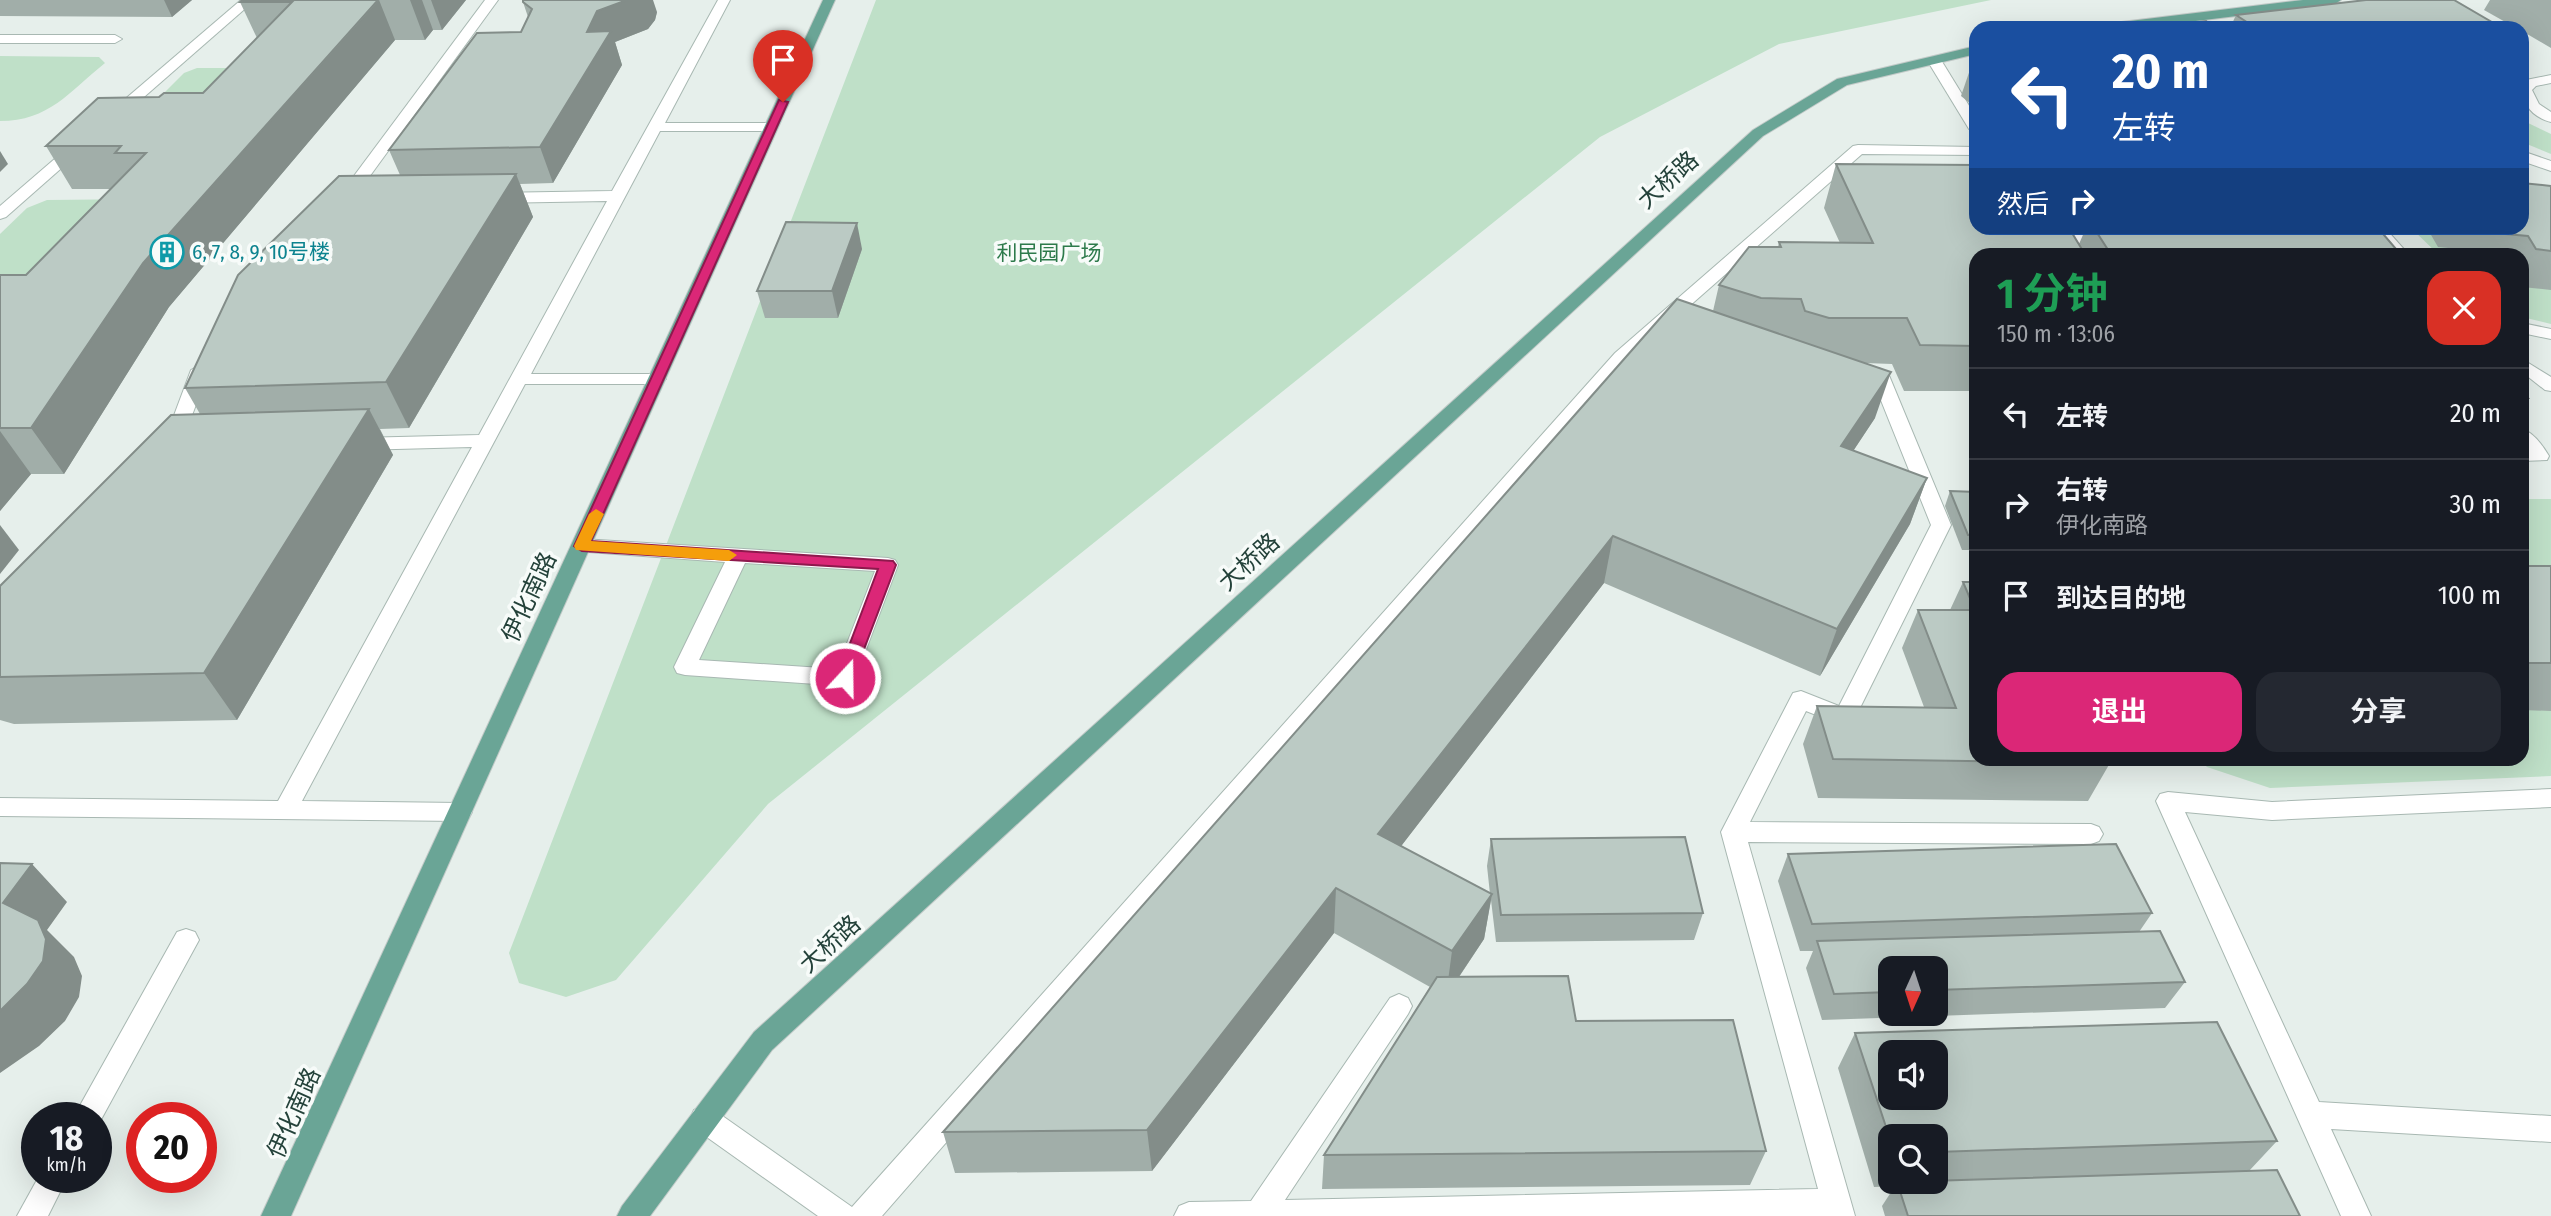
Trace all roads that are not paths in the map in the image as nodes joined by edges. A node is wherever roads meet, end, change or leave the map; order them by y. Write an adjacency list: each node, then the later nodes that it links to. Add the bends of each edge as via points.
1 (249, 0): 25 (lane)
2 (492, 0): 24 (lane, via 338,206)
3 (724, 0): 17 (lane)
4 (829, 0): 18 (main road, 伊化南路)
5 (2335, 0): 6 (main road)
6 (2162, 21)
7 (0, 39): 8 (lane)
8 (115, 39)
9 (1969, 52): 10 (main road, 大桥路)
10 (1934, 60): 15 (lane); 53 (main road, 大桥路, via 1842,82 1758,133 763,1041)
11 (2529, 70): 12 (lane)
12 (2548, 79): 13 (lane)
13 (2529, 85)
14 (2529, 107): 16 (lane)
15 (1969, 118)
16 (2551, 118)
17 (656, 127): 18 (lane); 22 (lane)
18 (771, 127): 34 (main road, 伊化南路)
19 (1969, 151): 62 (lane, via 1858,149 1621,357)
20 (2529, 158): 21 (lane)
21 (2551, 166)
22 (618, 196): 23 (lane); 33 (lane)
23 (480, 199)
24 (370, 201)
25 (0, 214)
26 (2075, 235): 27 (lane, via 2150,239)
27 (2147, 235)
28 (2529, 329): 29 (lane)
29 (2551, 334)
30 (205, 359): 39 (lane)
31 (2529, 369): 35 (lane)
32 (1879, 373): 47 (lane, via 1941,525 1844,718 1801,699)
33 (519, 379): 34 (lane); 36 (lane)
34 (657, 379): 41 (main road, 伊化南路)
35 (2551, 386)
36 (485, 441): 38 (lane); 45 (lane)
37 (2529, 443): 40 (lane, via 2540,456)
38 (335, 445)
39 (172, 453)
40 (2529, 455)
41 (582, 546): 42 (lane); 46 (main road, 伊化南路)
42 (738, 556): 42 (lane, via 888,565 845,678 685,667)
43 (2551, 798): 52 (lane, via 2272,811 2168,801)
44 (0, 807): 45 (lane)
45 (285, 810): 46 (lane)
46 (460, 812): 59 (main road, 伊化南路)
47 (1732, 832): 48 (lane); 56 (lane)
48 (2091, 834)
49 (186, 940): 51 (lane)
50 (1399, 1006): 57 (lane)
51 (96, 1102)
52 (2312, 1115): 54 (lane); 64 (lane)
53 (704, 1119): 60 (main road, 大桥路); 61 (lane)
54 (2551, 1129)
55 (45, 1193): 58 (lane)
56 (1838, 1209): 57 (lane)
57 (1259, 1214): 63 (lane)
58 (32, 1216)
59 (276, 1216)
60 (632, 1216)
61 (842, 1216)
62 (863, 1216)
63 (1189, 1216)
64 (2356, 1216)

